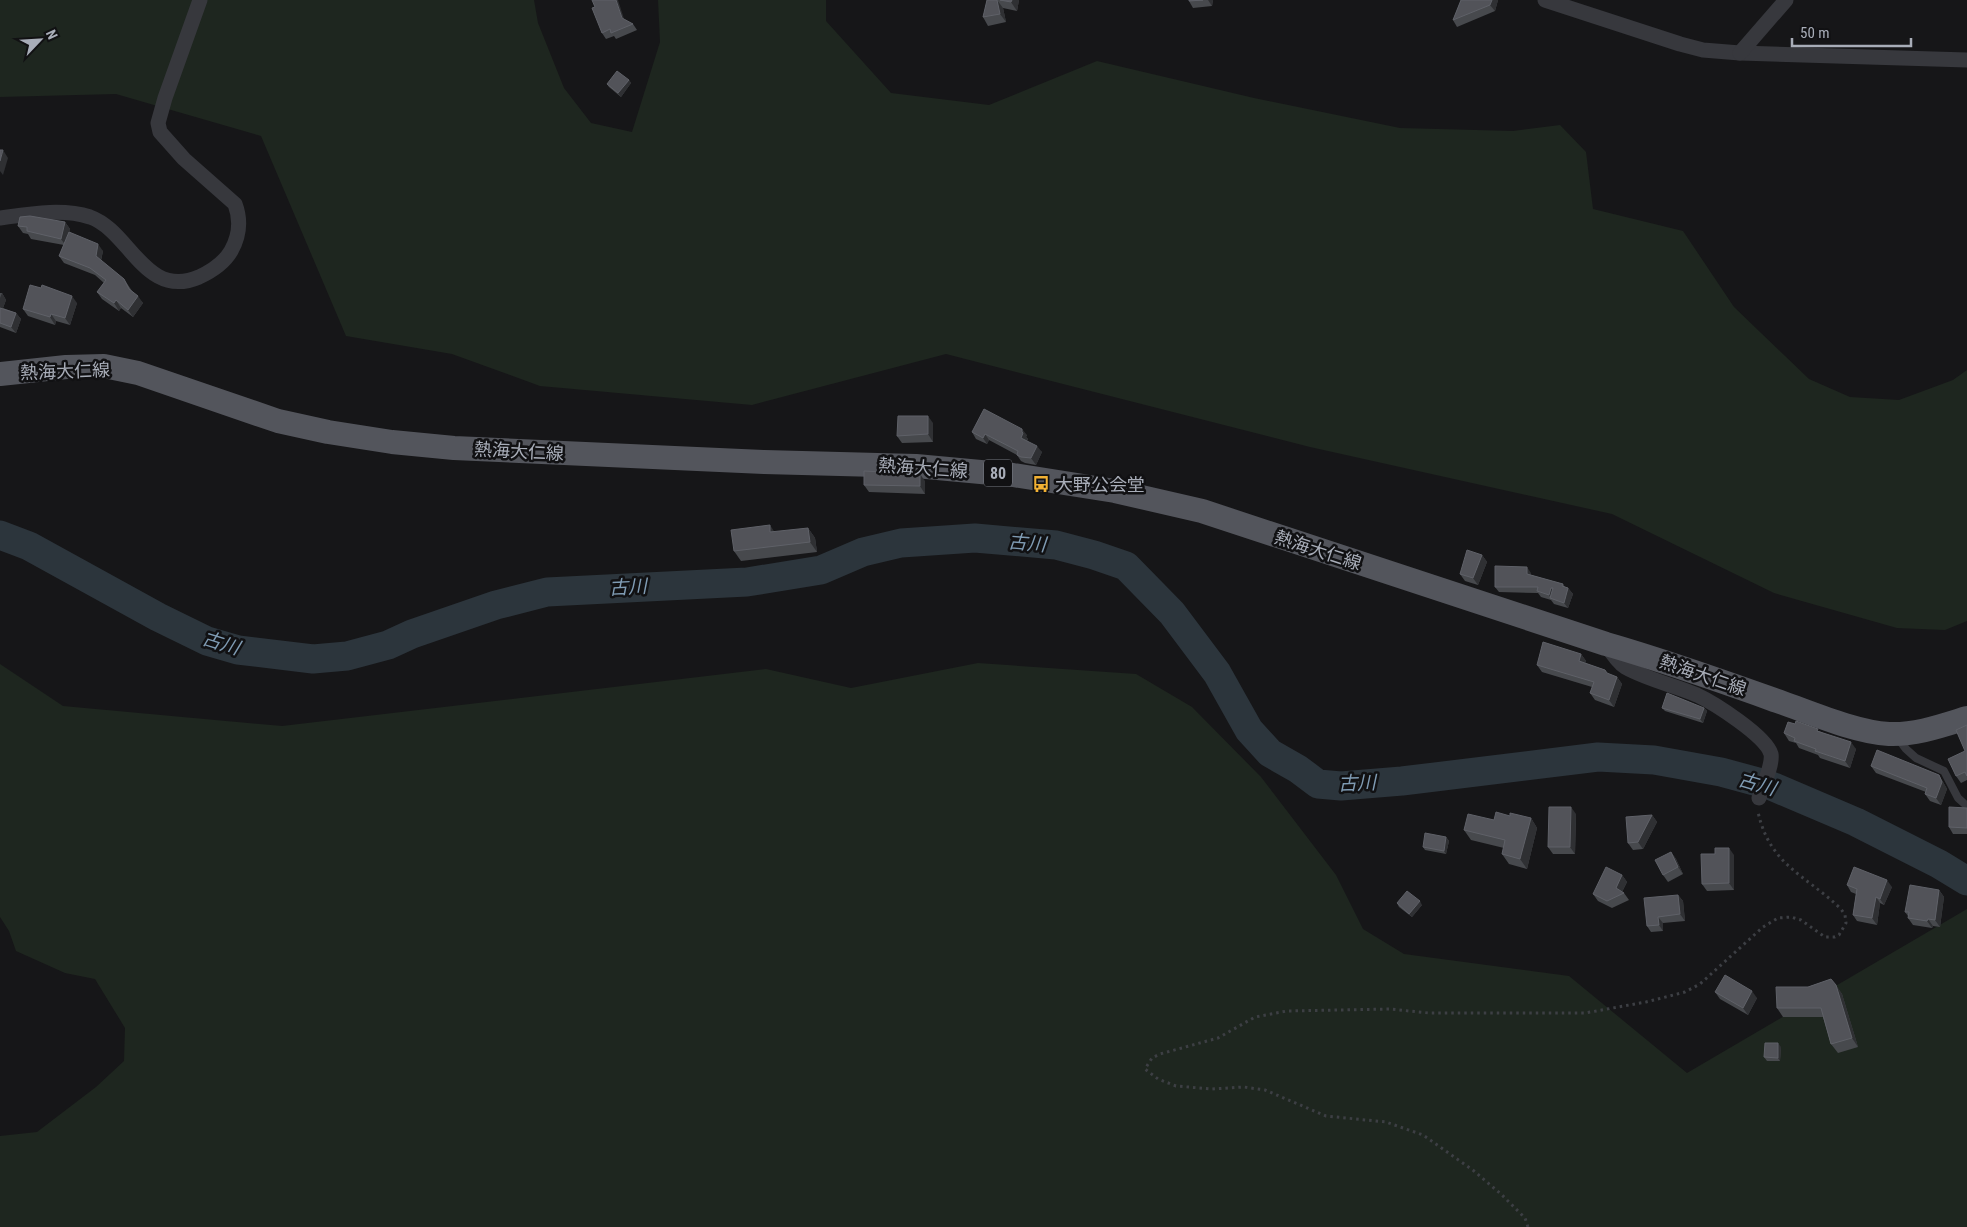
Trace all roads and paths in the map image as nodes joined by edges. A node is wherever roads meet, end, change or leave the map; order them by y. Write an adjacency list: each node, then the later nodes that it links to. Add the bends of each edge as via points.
1 (200, 0): 6 (street, via 158,123 160,132 184,159 235,204 240,227 227,257 217,267 191,280 168,280 141,263 105,225 93,218 62,212)
2 (1545, 0): 4 (street, via 1688,46)
3 (1786, 0): 4 (street)
4 (1740, 53): 5 (street)
5 (1967, 60)
6 (0, 218)
7 (0, 374): 8 (main road, 熱海大仁線 / 80, via 104,366 138,374 278,421 392,442 492,450 916,466 1013,475 1115,491 1202,511)
8 (1606, 644): 10 (main road, 熱海大仁線 / 80, via 1841,722); 11 (street, via 1624,666 1698,695 1761,738 1771,753 1771,761)
9 (1967, 718): 10 (main road, 熱海大仁線 / 80, via 1913,734)
10 (1894, 734): 12 (lane, via 1916,758 1944,771 1958,798)
11 (1759, 798): 13 (path, via 1756,807 1770,845 1789,868 1835,903 1845,915 1846,923 1839,935 1825,937 1801,920 1778,918 1763,927 1700,984 1685,992 1585,1013 1390,1009 1287,1011 1255,1017 1218,1038 1160,1054 1152,1058 1145,1069 1158,1079 1176,1086 1265,1090 1326,1116 1386,1122 1424,1135 1474,1170 1525,1218)
12 (1967, 806)
13 (1528, 1227)

